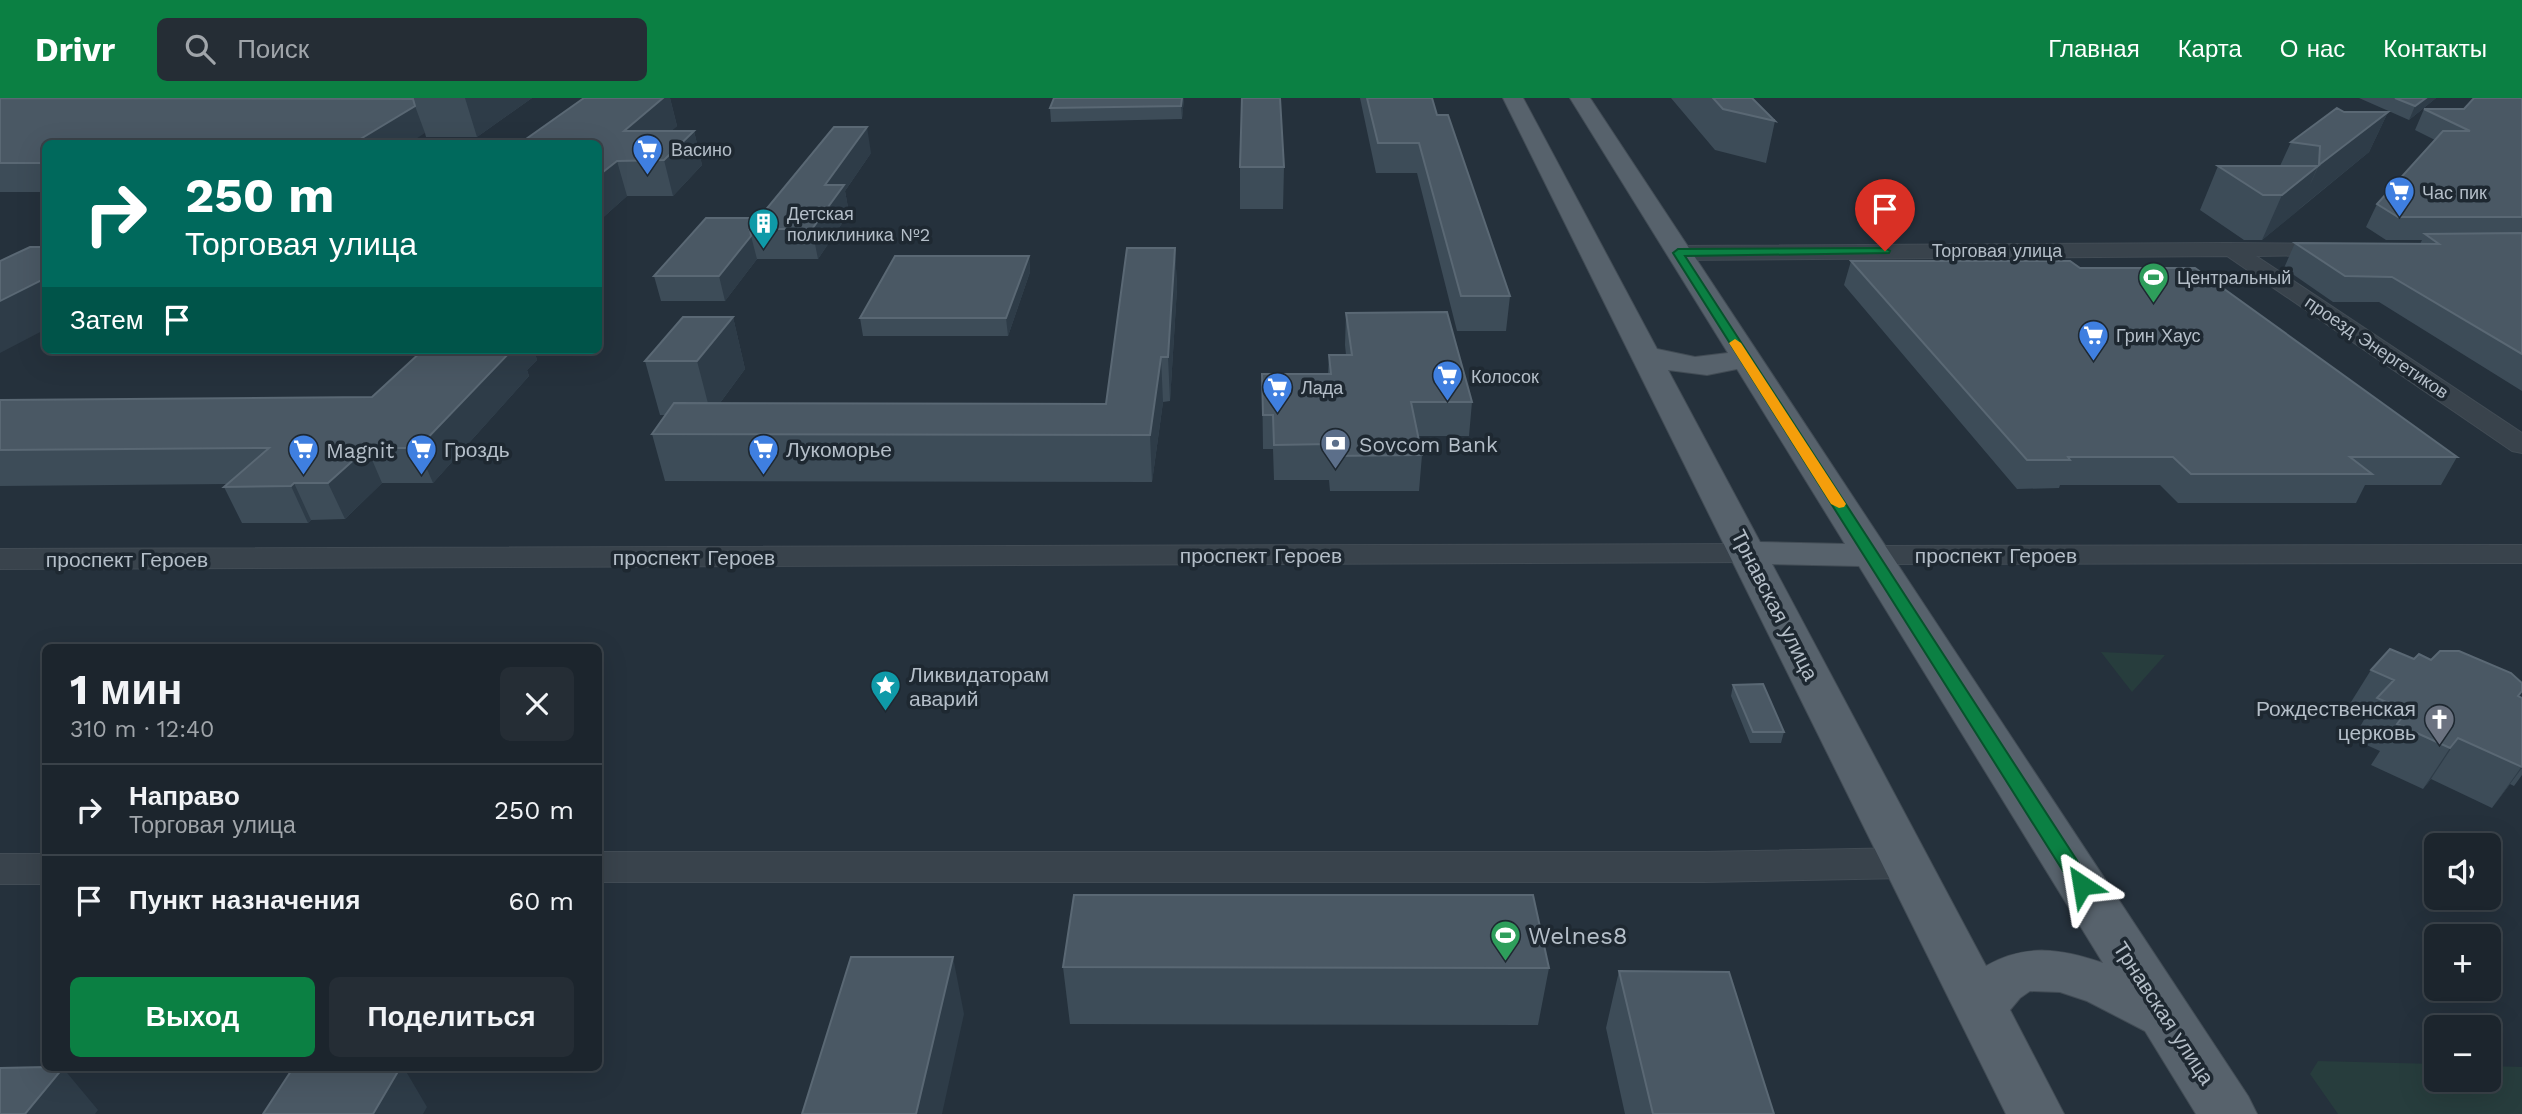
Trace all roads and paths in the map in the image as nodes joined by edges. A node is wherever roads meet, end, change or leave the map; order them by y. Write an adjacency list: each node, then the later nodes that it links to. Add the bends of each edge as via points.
1 (1513, 98): 6 (main road, Трнавская улица)
2 (1580, 98): 5 (main road, Трнавская улица)
3 (2231, 249): 4 (street, Торговая улица); 5 (street, Торговая улица); 8 (street, проезд Энергетиков)
4 (2355, 249)
5 (1678, 253): 7 (main road, Трнавская улица)
6 (1646, 355): 7 (main road, via 1701,367); 9 (main road, Трнавская улица)
7 (1744, 357): 11 (main road, Трнавская улица)
8 (2522, 445)
9 (1749, 554): 11 (main road, проспект Героев); 12 (street, проспект Героев); 13 (main road, Трнавская улица)
10 (2522, 554): 11 (street, проспект Героев)
11 (1871, 555): 18 (main road, Трнавская улица)
12 (0, 559)
13 (1906, 863): 14 (street); 17 (main road, Трнавская улица)
14 (602, 867)
15 (0, 869): 16 (street)
16 (42, 869)
17 (1981, 1009): 18 (main road, via 2002,981 2025,971 2055,970 2103,984); 19 (main road, Трнавская улица)
18 (2166, 1016): 20 (main road, Трнавская улица)
19 (2035, 1114)
20 (2228, 1114)

